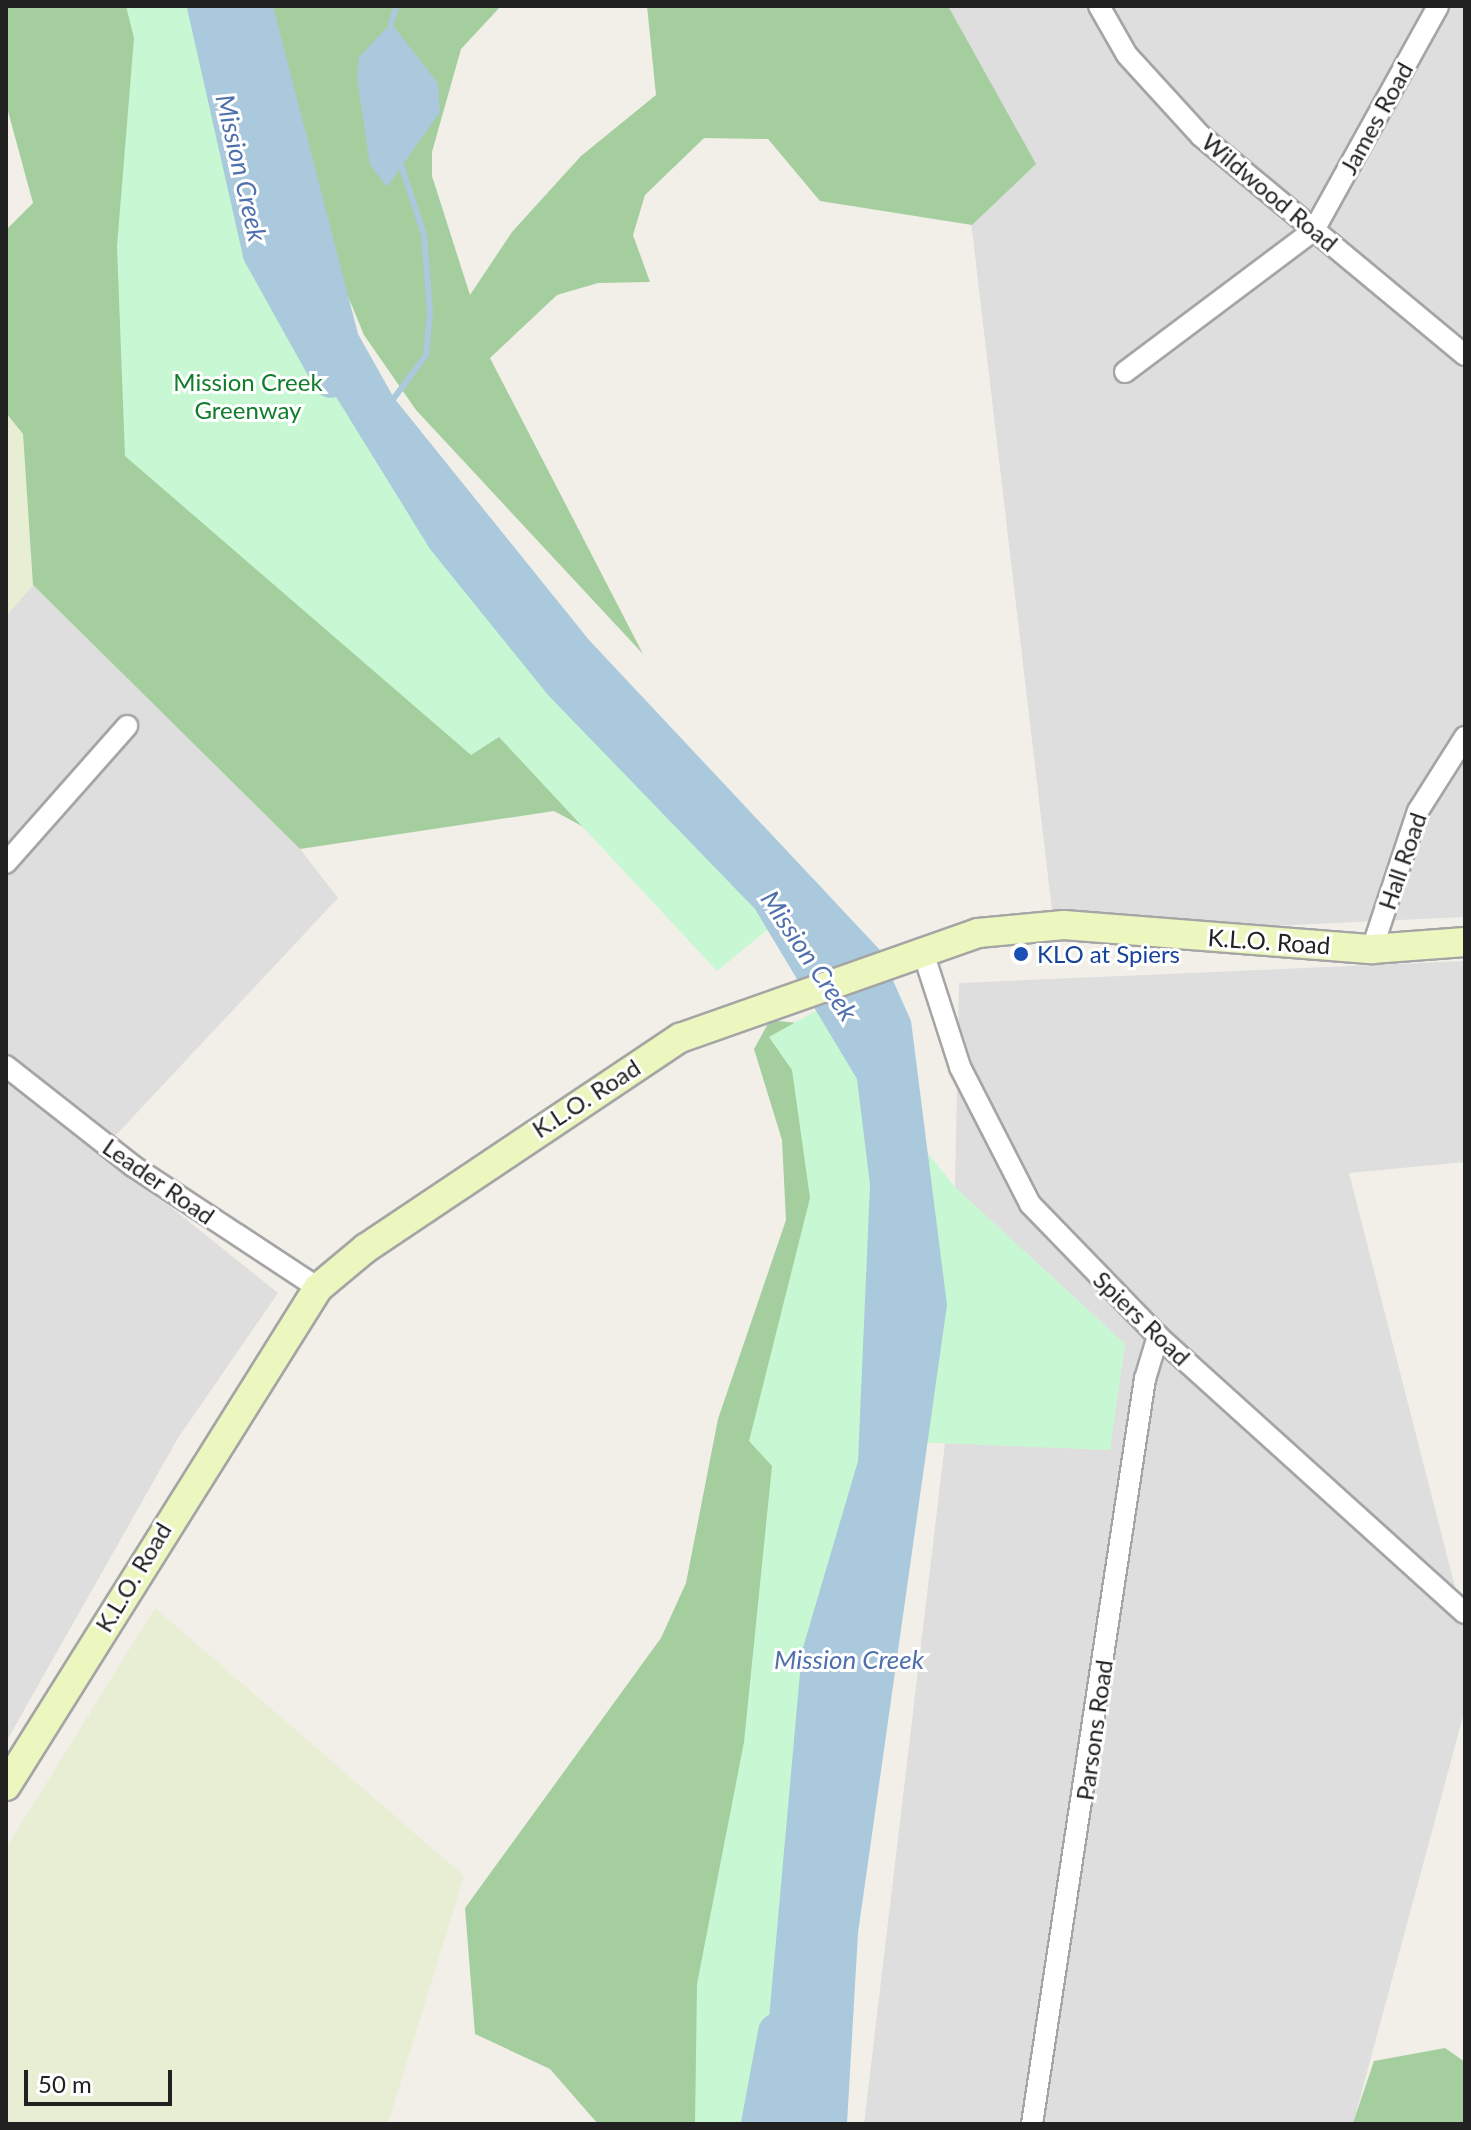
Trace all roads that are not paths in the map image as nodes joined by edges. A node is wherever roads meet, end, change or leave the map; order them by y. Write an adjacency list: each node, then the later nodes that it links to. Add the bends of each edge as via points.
1 (1099, 6): 3 (street, Wildwood Road, via 1127,55 1201,136)
2 (1438, 6): 3 (street, James Road)
3 (1314, 230): 4 (street, Wildwood Road); 5 (street)
4 (1465, 355)
5 (1125, 372)
6 (127, 726): 8 (street)
7 (1465, 737): 11 (street, Hall Road, via 1418,811)
8 (6, 863)
9 (1465, 942): 11 (main road, K.L.O. Road)
10 (922, 949): 11 (main road, K.L.O. Road, via 978,933 1064,925); 13 (main road, K.L.O. Road, via 680,1038 598,1088); 14 (street, Spiers Road, via 965,1080 1030,1204)
11 (1372, 949)
12 (6, 1066): 13 (street, Leader Road, via 133,1166)
13 (318, 1288): 16 (main road, K.L.O. Road)
14 (1158, 1336): 15 (street, Spiers Road); 17 (street, Parsons Road, via 1145,1379)
15 (1465, 1613)
16 (6, 1786)
17 (1032, 2124)

